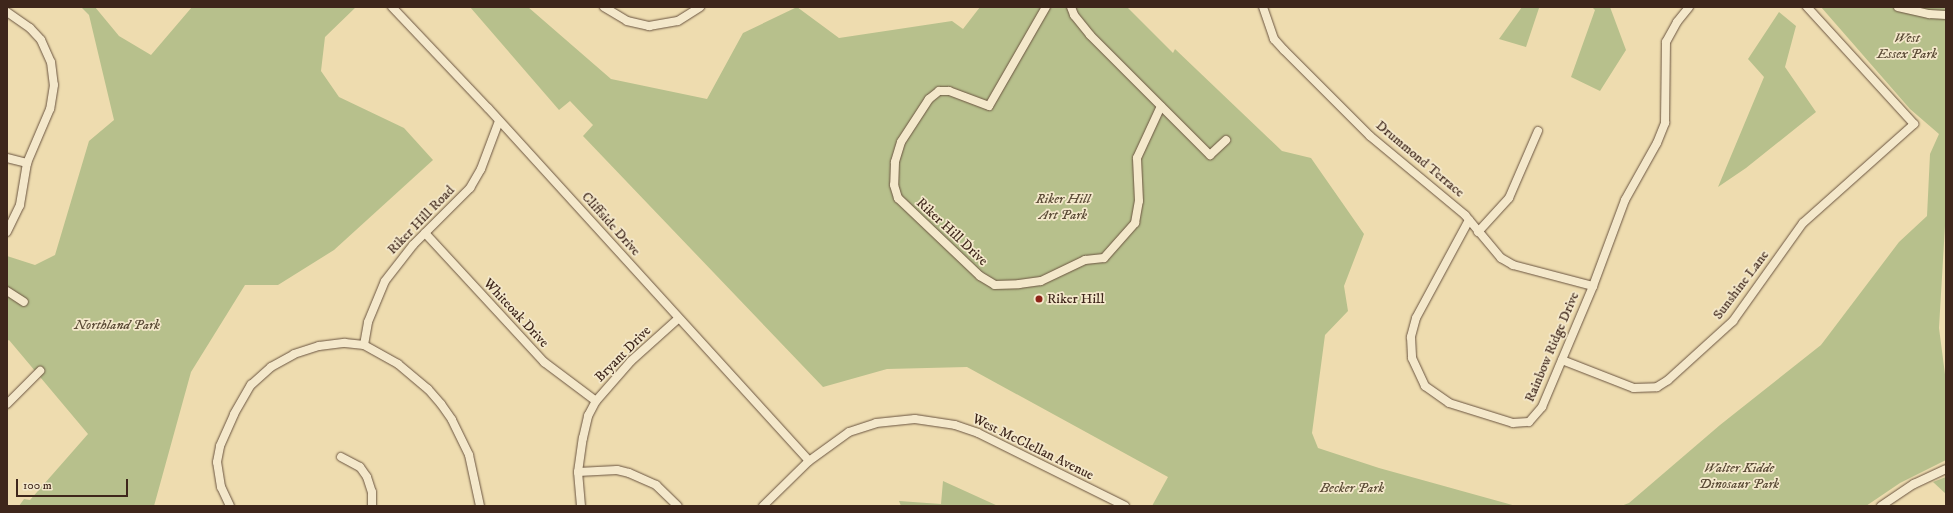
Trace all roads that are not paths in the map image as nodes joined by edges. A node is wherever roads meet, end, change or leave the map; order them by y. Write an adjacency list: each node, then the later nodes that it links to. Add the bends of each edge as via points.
1 (392, 7): 13 (street, Cliffside Drive)
2 (604, 7): 3 (street, via 627,21 649,26 678,21)
3 (700, 7)
4 (1046, 7): 12 (street, Riker Hill Drive, via 989,106 949,91 939,91 929,99 901,142 894,162 894,186 898,198 980,276 995,285 1034,282 1086,260 1104,258 1135,224 1139,201 1137,158)
5 (1071, 7): 12 (street, via 1074,15 1090,34)
6 (1263, 7): 18 (street, Drummond Terrace, via 1274,39 1284,50 1370,136)
7 (1689, 7): 22 (street, Rainbow Ridge Drive, via 1666,42 1665,123 1657,143 1625,200)
8 (1807, 7): 27 (street, Sunshine Lane, via 1914,124 1803,223 1733,321 1668,380 1657,387 1634,388)
9 (1898, 7): 11 (street)
10 (7, 12): 17 (street, via 36,34 46,50 53,70 52,101)
11 (1946, 15)
12 (1161, 106): 15 (street, via 1210,155)
13 (499, 121): 21 (street, Riker Hill Road, via 473,184); 25 (street, Cliffside Drive)
14 (1538, 132): 20 (street, via 1509,198)
15 (1226, 140)
16 (7, 158): 17 (street)
17 (27, 163): 19 (street, via 20,205)
18 (1469, 220): 20 (street, Drummond Terrace); 27 (street, Rainbow Ridge Drive, via 1416,318 1411,337 1412,358 1424,386 1449,403 1521,423 1529,422 1539,412)
19 (7, 232)
20 (1478, 232): 22 (street, Drummond Terrace, via 1501,258 1513,265)
21 (425, 233): 26 (street, Riker Hill Road, via 385,281 368,322); 29 (street, Whiteoak Drive, via 544,362)
22 (1592, 286): 27 (street, Rainbow Ridge Drive)
23 (7, 291): 24 (street)
24 (24, 302)
25 (679, 318): 29 (street, Bryant Drive, via 620,372); 32 (street, Cliffside Drive)
26 (364, 345): 35 (street, via 332,344 306,349 271,367 251,385 234,414 219,454 220,487); 37 (street, via 414,375 441,404 469,455)
27 (1562, 360)
28 (40, 370): 30 (street)
29 (596, 401): 34 (street, Bryant Drive, via 588,416 582,438)
30 (7, 404)
31 (341, 457): 36 (street, via 360,467 367,477 372,492)
32 (809, 461): 40 (street, West McClellan Avenue); 41 (street, West McClellan Avenue, via 835,440 862,428 894,420 934,421 978,433)
33 (1946, 469): 42 (street, via 1914,484)
34 (578, 472): 38 (street, Bryant Drive); 39 (street, via 629,472 656,485)
35 (230, 506)
36 (372, 506)
37 (480, 506)
38 (581, 506)
39 (678, 506)
40 (763, 506)
41 (1125, 506)
42 (1881, 506)

